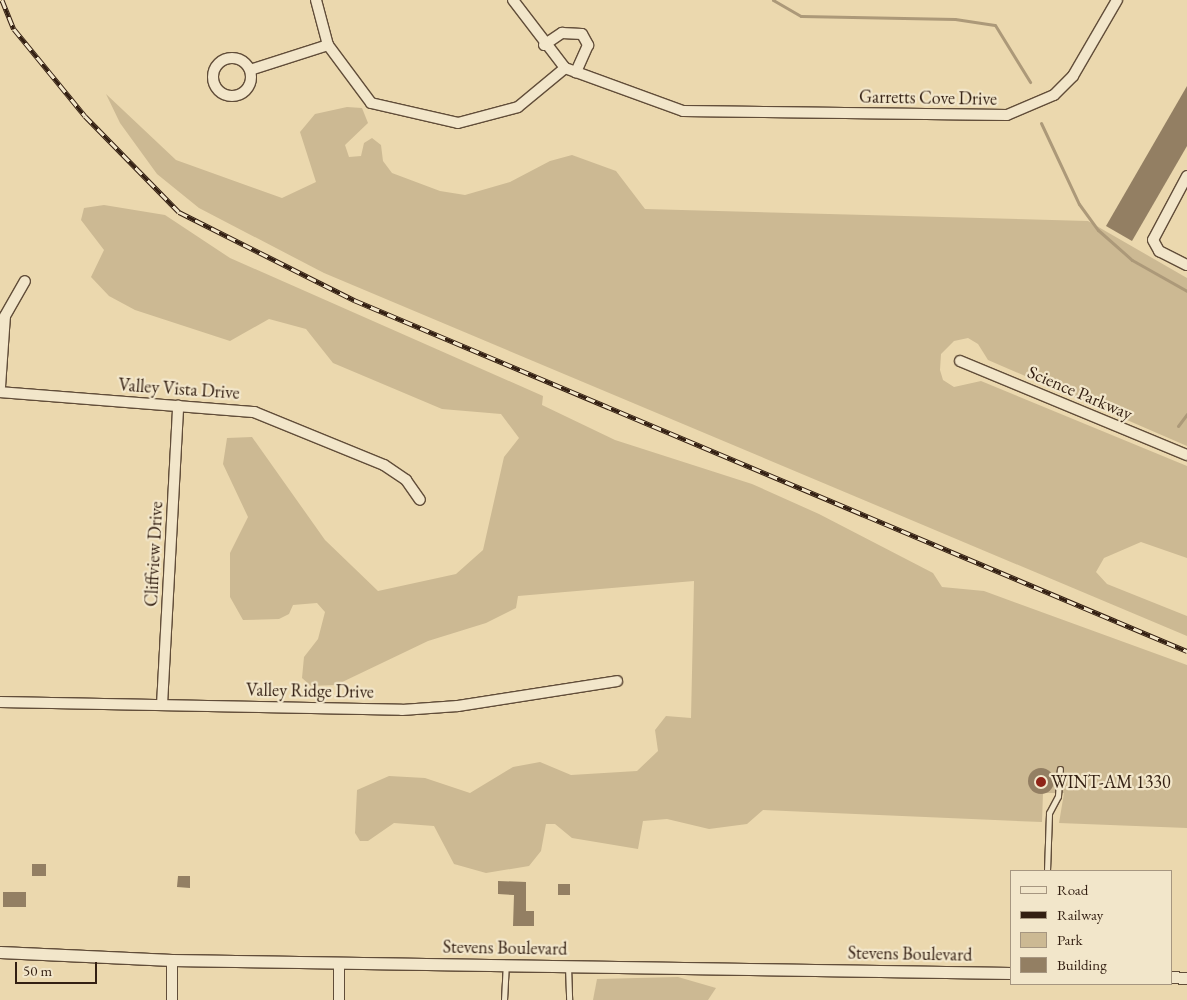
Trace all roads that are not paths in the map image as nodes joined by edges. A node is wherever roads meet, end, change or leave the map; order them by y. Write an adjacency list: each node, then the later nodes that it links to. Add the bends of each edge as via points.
1 (316, 0): 4 (street)
2 (512, 0): 5 (street)
3 (1118, 0): 8 (street, Garretts Cove Drive, via 1073,76 1054,95 1007,115 683,112)
4 (328, 45): 6 (street, via 372,103 458,123 518,107); 7 (street)
5 (544, 45): 6 (street); 8 (street, via 562,32 582,34 588,45)
6 (565, 68): 8 (street, Garretts Cove Drive)
7 (250, 70)
8 (576, 72)
9 (1187, 176): 10 (street, via 1153,240 1159,251)
10 (1187, 265)
11 (25, 281): 13 (street, via 6,316)
12 (960, 361): 16 (street, Science Parkway)
13 (0, 386)
14 (0, 392): 15 (street, Valley Vista Drive)
15 (178, 404): 17 (street, Valley Vista Drive, via 254,412 384,465 406,480); 20 (street, Cliffview Drive)
16 (1187, 455)
17 (420, 500)
18 (617, 681): 20 (street, Valley Ridge Drive, via 458,706 402,710)
19 (0, 702): 20 (street, Valley Ridge Drive)
20 (162, 704)
21 (1060, 769): 22 (lane, via 1058,796 1049,812)
22 (1047, 870)
23 (0, 952): 24 (street, Stevens Boulevard)
24 (172, 960): 25 (street, Stevens Boulevard); 31 (street)
25 (340, 963): 26 (street, Stevens Boulevard); 32 (street)
26 (506, 965): 27 (street, Stevens Boulevard); 33 (lane)
27 (568, 966): 28 (street, Stevens Boulevard); 34 (lane)
28 (1010, 973)
29 (1172, 978): 30 (street)
30 (1187, 978)
31 (172, 1000)
32 (340, 1000)
33 (504, 1000)
34 (569, 1000)

